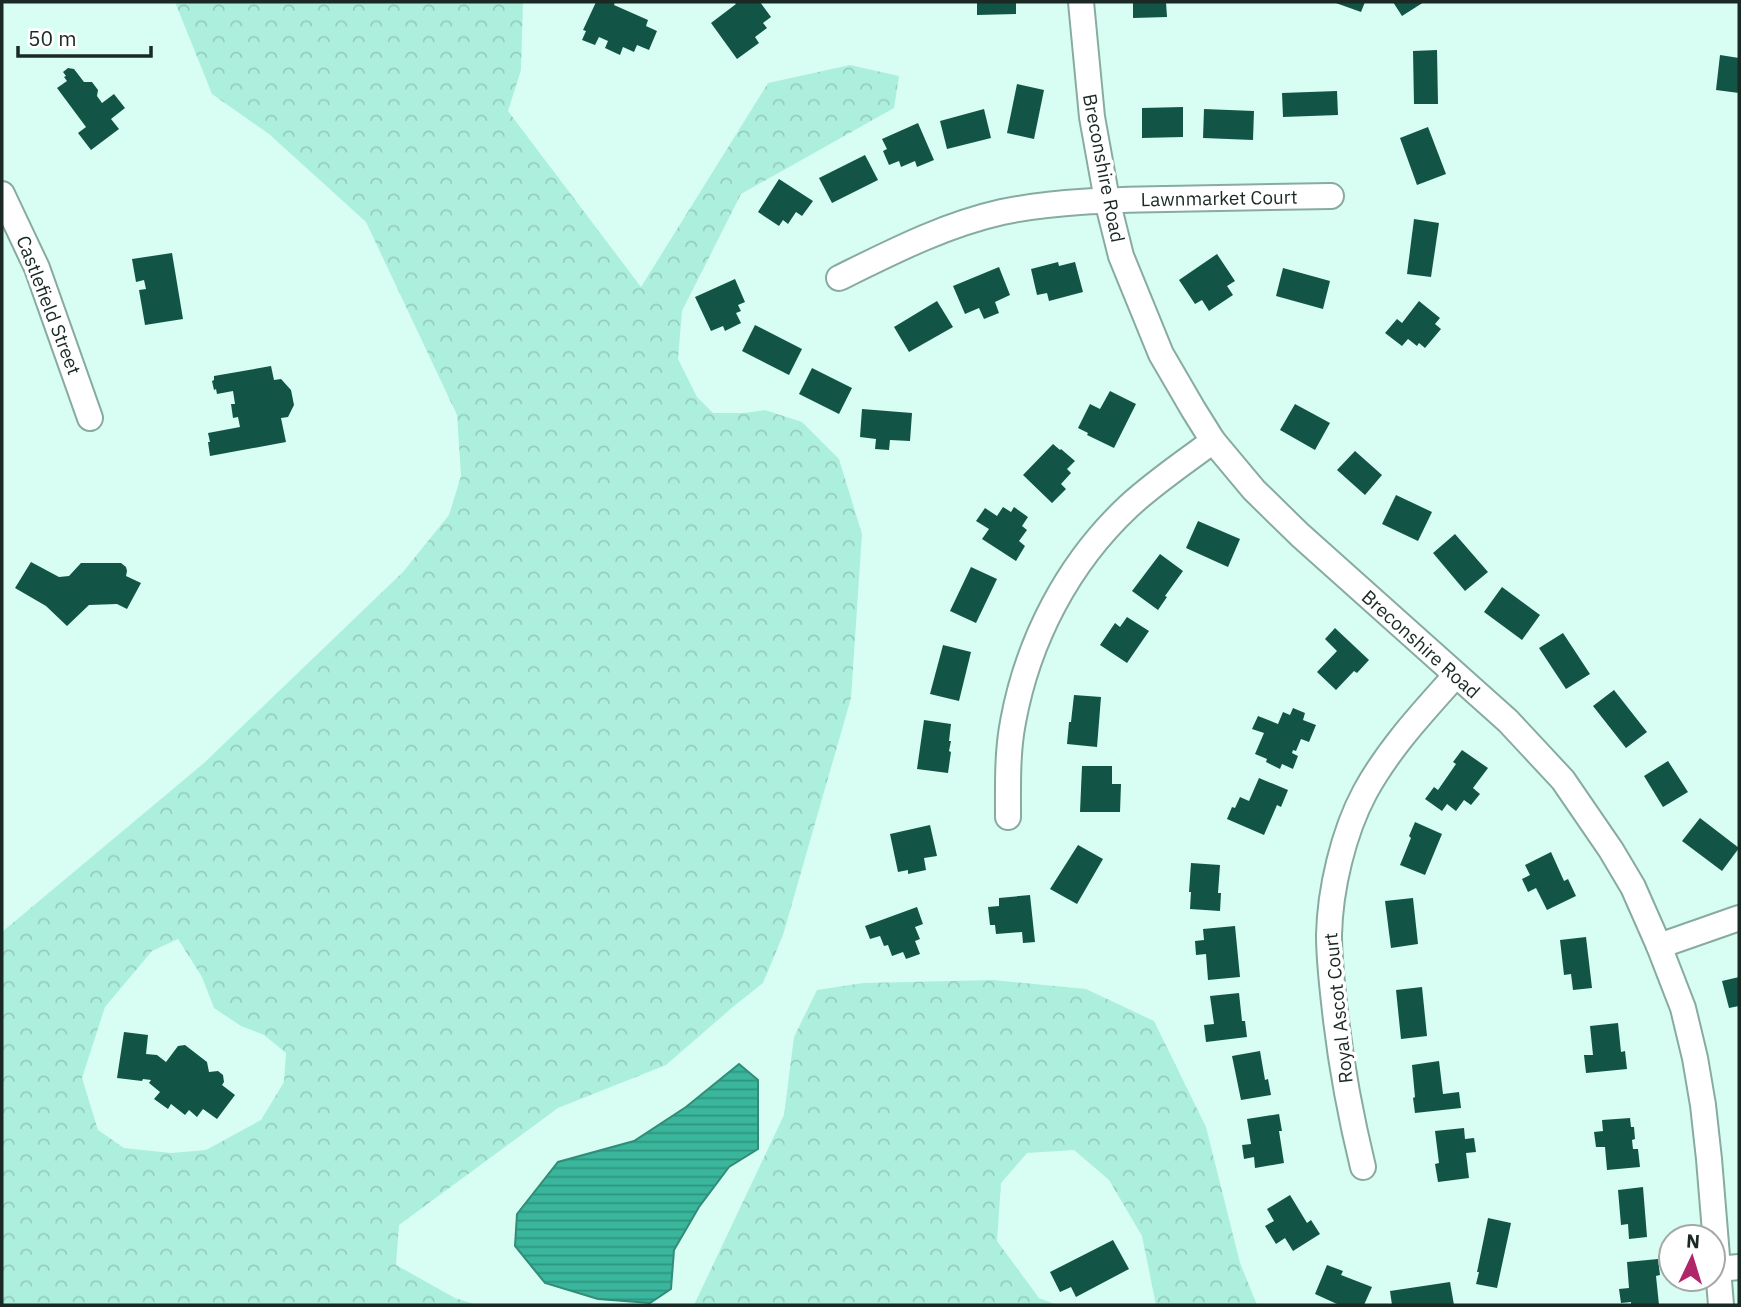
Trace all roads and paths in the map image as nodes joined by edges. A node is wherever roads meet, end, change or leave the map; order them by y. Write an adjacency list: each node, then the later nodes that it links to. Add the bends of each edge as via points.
1 (1081, 2): 4 (street, Breconshire Road, via 1091,117)
2 (2, 194): 6 (street, Castlefield Street, via 37,268)
3 (1331, 196): 4 (street, Lawnmarket Court)
4 (1107, 200): 5 (street, Lawnmarket Court, via 1001,212 946,228); 7 (street, Breconshire Road, via 1121,256 1161,354)
5 (839, 278)
6 (90, 418)
7 (1213, 441): 8 (street, Breconshire Road, via 1282,517); 9 (street, via 1128,507 1097,540 1052,606 1022,679 1012,724)
8 (1456, 675): 11 (street, Breconshire Road, via 1508,721 1563,780 1633,887); 12 (street, Royal Ascot Court, via 1407,730 1364,794 1349,830 1332,900 1329,934 1340,1055)
9 (1008, 817)
10 (1739, 918): 11 (street)
11 (1659, 946): 13 (street, Breconshire Road, via 1683,1008 1695,1058)
12 (1363, 1167)
13 (1729, 1268): 14 (street, Breconshire Road)
14 (1721, 1305)

